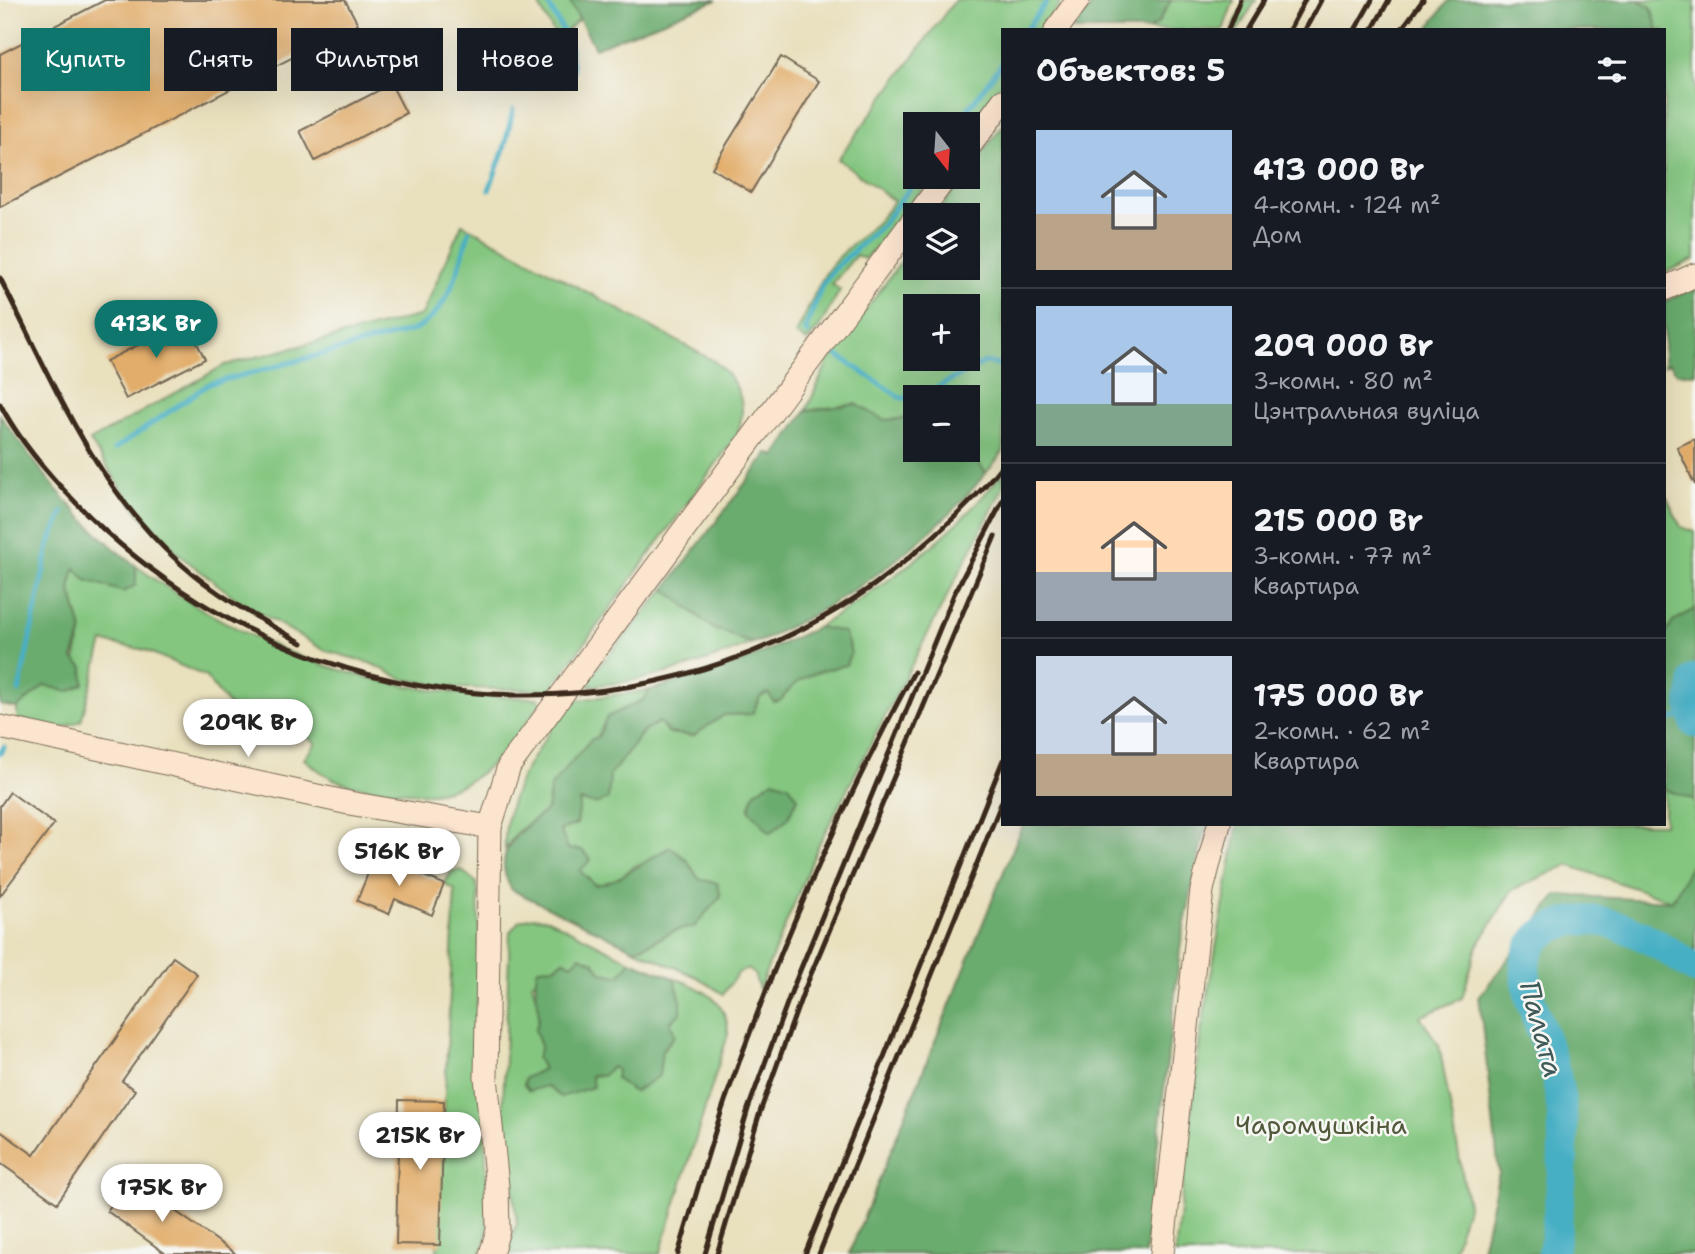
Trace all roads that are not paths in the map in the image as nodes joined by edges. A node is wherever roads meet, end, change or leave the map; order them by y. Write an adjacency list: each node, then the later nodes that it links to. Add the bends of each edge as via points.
1 (1078, 0): 2 (street)
2 (1057, 28)
3 (1001, 104): 4 (street)
4 (980, 132)
5 (903, 234): 10 (street, via 542,718 509,766)
6 (1695, 275): 7 (street)
7 (1666, 288)
8 (0, 727): 10 (street, via 349,803)
9 (1218, 826): 12 (street, via 1202,890)
10 (490, 827): 11 (street, via 486,1077 498,1230)
11 (491, 1254)
12 (1162, 1254)

